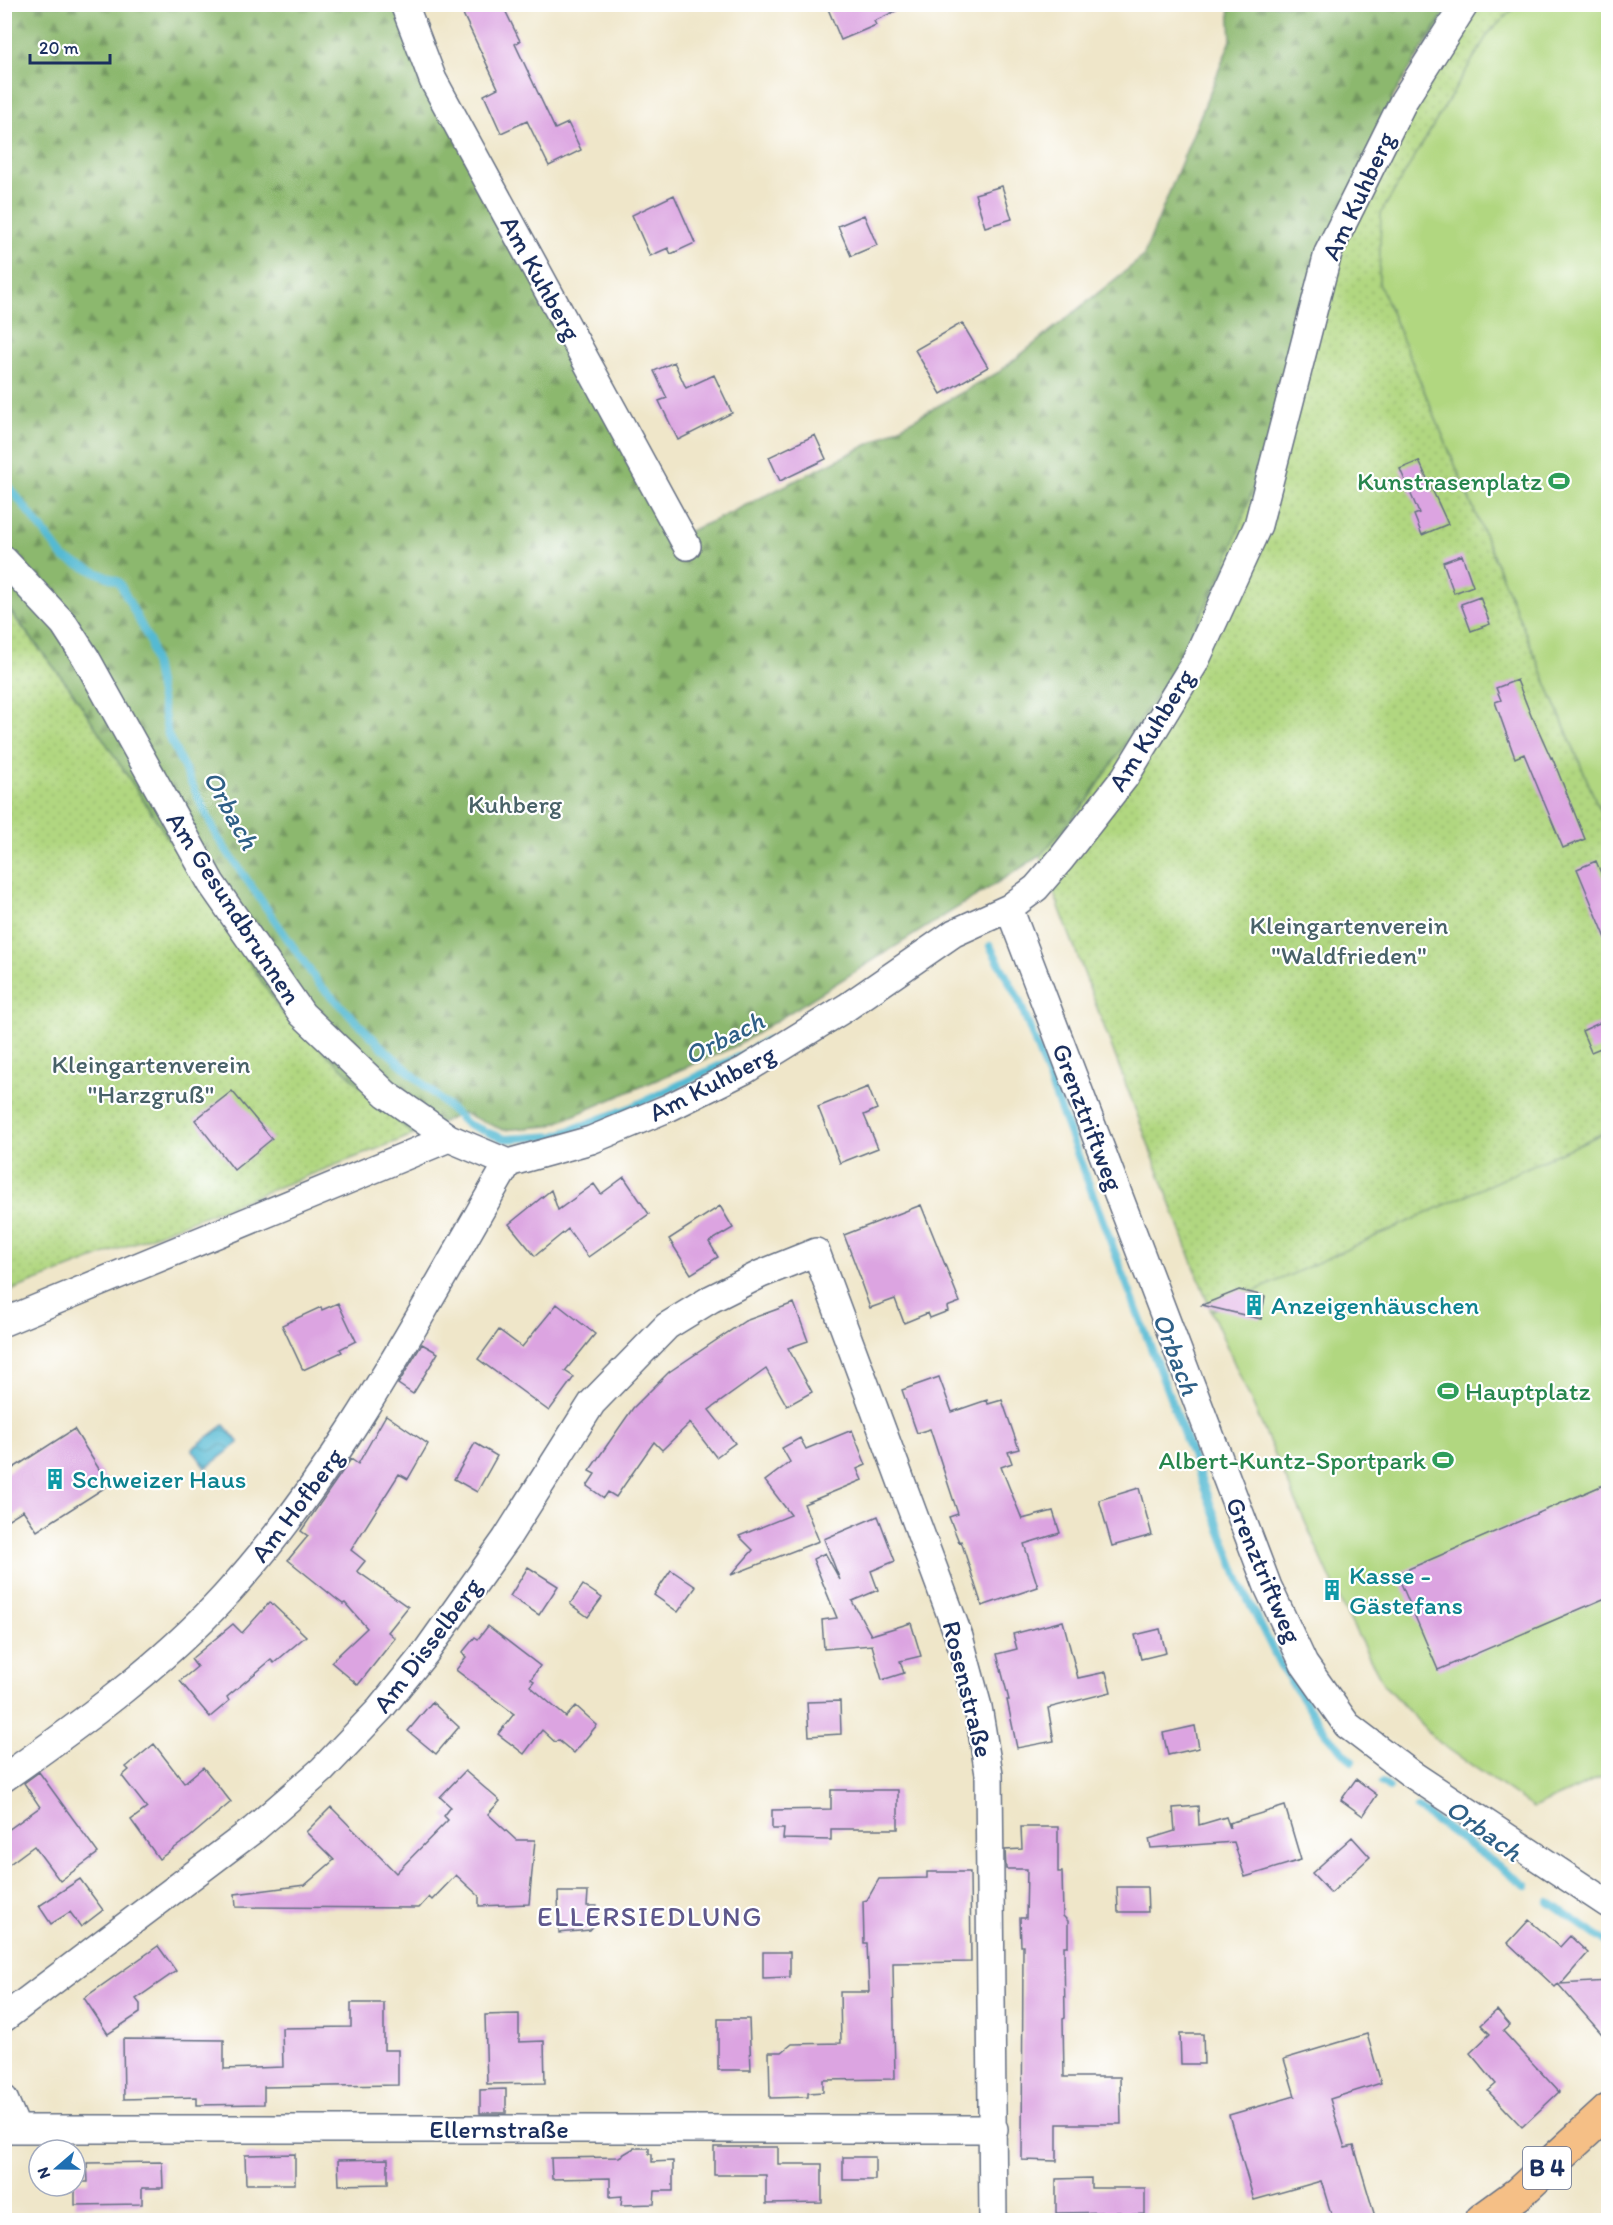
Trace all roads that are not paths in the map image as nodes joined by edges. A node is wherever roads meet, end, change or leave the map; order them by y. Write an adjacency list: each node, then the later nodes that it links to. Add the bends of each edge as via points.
1 (404, 4): 3 (street, Am Kuhberg, via 433,80)
2 (1465, 4): 5 (street, Am Kuhberg, via 1404,100 1328,253 1258,525 1194,664 1125,777 1036,888)
3 (687, 546)
4 (4, 560): 6 (street, Am Gesundbrunnen, via 64,624 211,883 302,1014 386,1095)
5 (1009, 908): 7 (street, Am Kuhberg, via 954,933 847,1007 745,1070 591,1140); 11 (street, Grenztriftweg, via 1268,1587 1304,1664 1347,1725 1410,1773)
6 (449, 1138): 7 (street, Am Gesundbrunnen); 9 (street)
7 (507, 1163): 10 (street, Am Hofberg, via 370,1402 319,1480 269,1545 224,1597 160,1660)
8 (816, 1252): 12 (street, Am Disselberg, via 761,1274 667,1326 592,1403 506,1539 426,1653 381,1709 322,1770 253,1830); 16 (street, Rosenstraße, via 959,1637 978,1707 989,1774)
9 (4, 1322)
10 (4, 1778)
11 (1608, 1904)
12 (4, 2018)
13 (4, 2098): 15 (street)
14 (1608, 2111): 18 (main road, B 4, via 1519,2193)
15 (11, 2129): 16 (street, Ellernstraße)
16 (994, 2129): 17 (street, Rosenstraße)
17 (993, 2220)
18 (1482, 2220)

